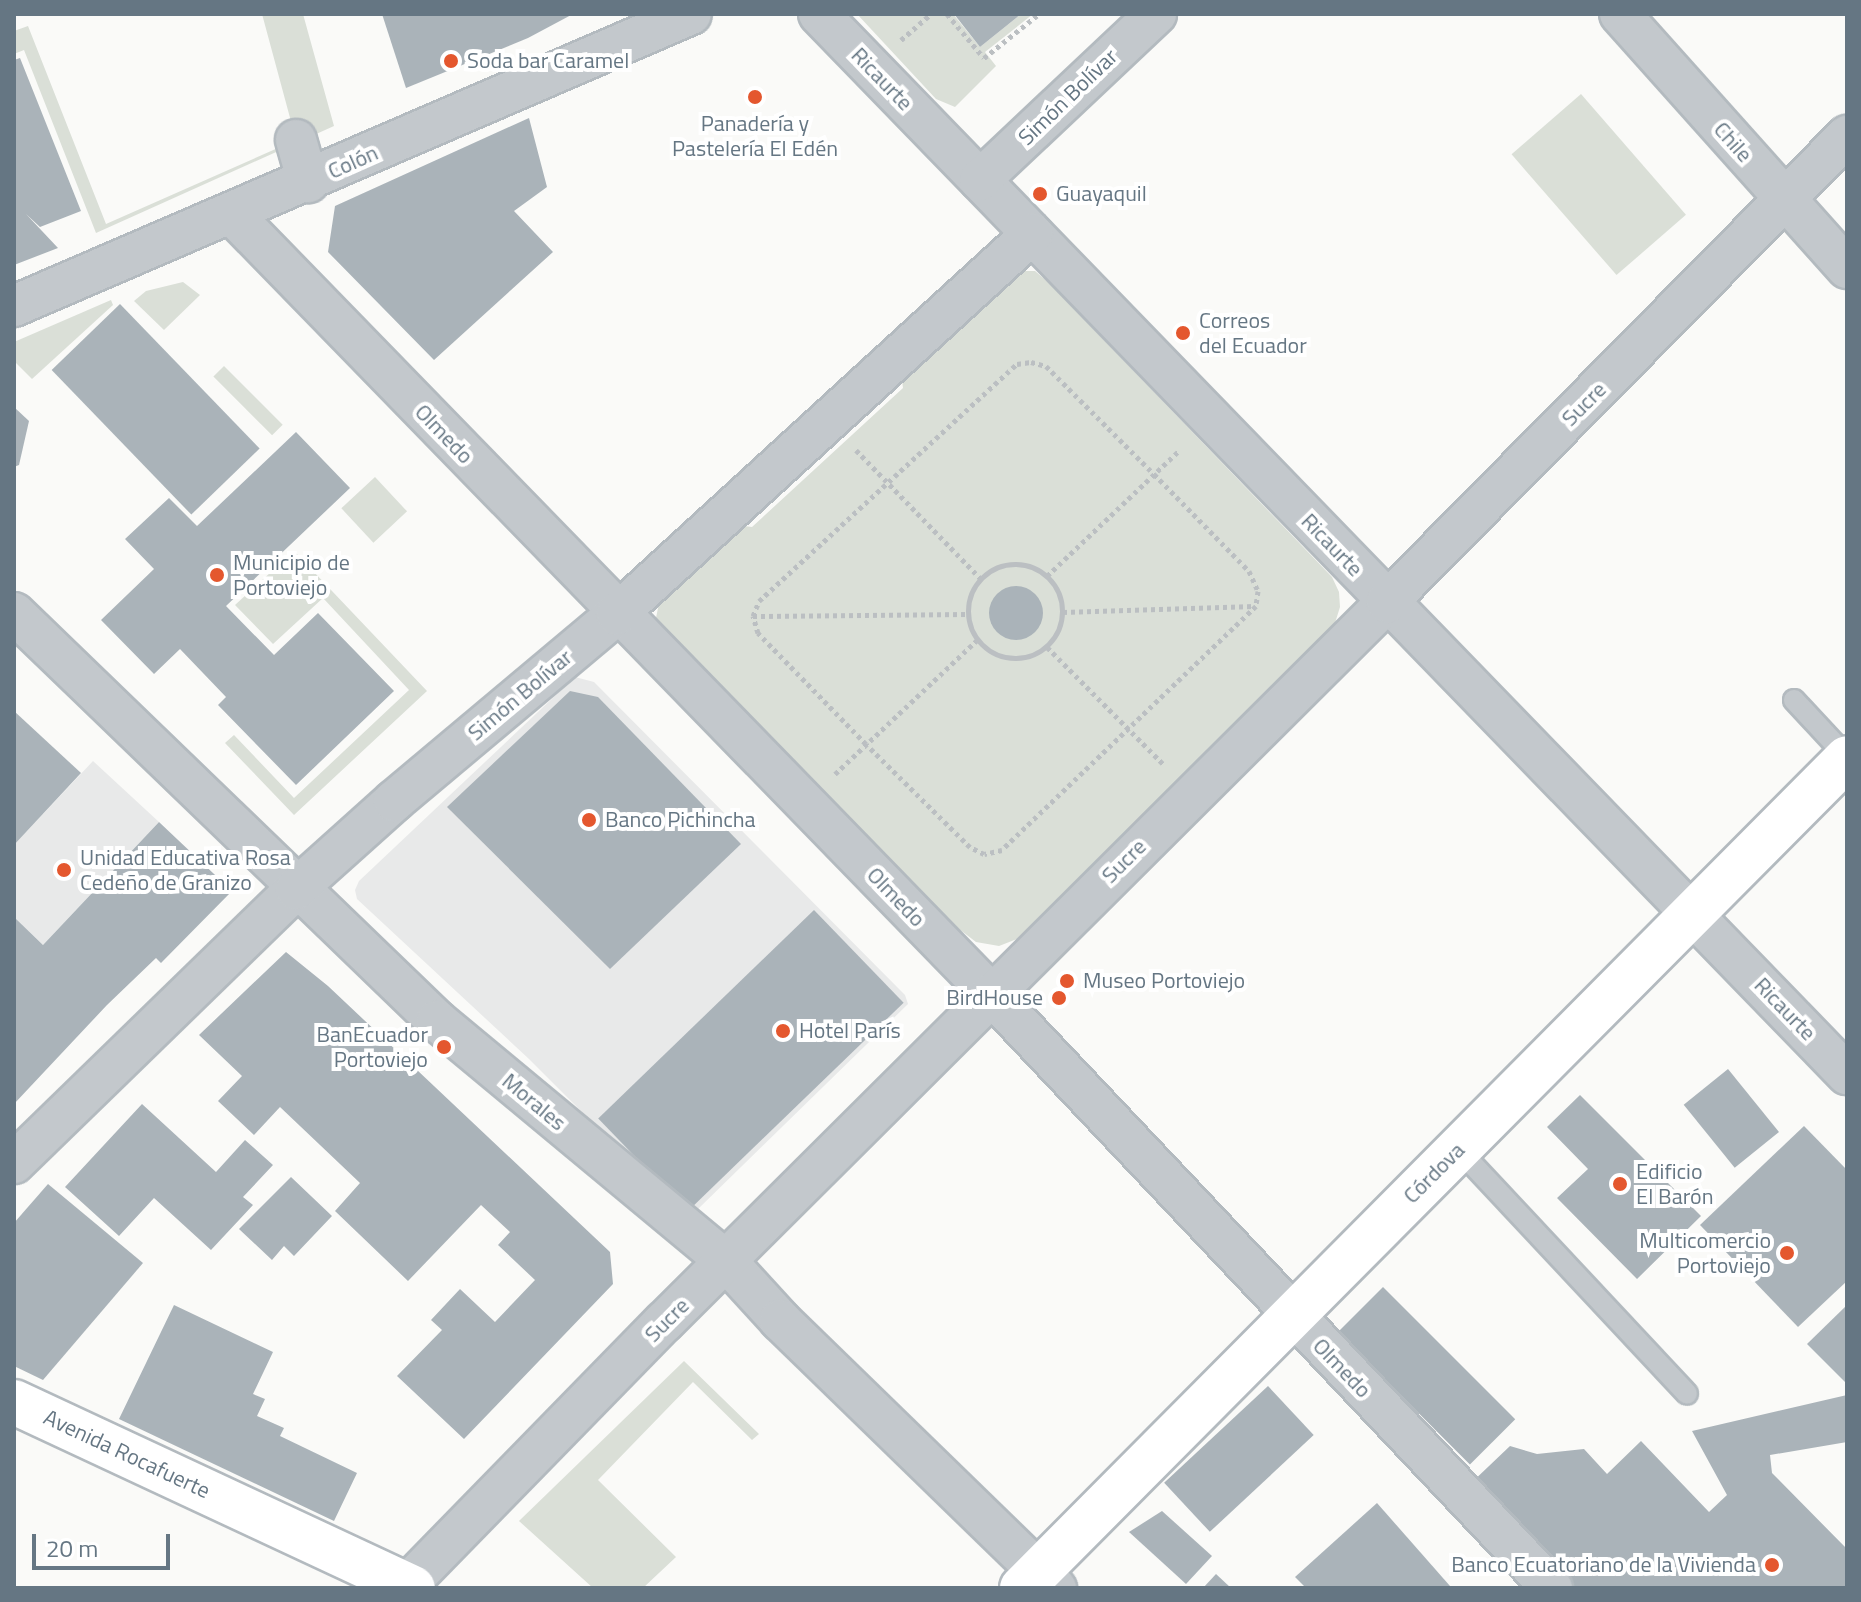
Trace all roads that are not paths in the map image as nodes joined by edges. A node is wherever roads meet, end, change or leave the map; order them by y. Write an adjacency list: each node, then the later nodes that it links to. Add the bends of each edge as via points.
1 (691, 14): 8 (street, Colón)
2 (819, 14): 7 (street, Ricaurte)
3 (1156, 14): 7 (street, Simón Bolívar)
4 (1620, 14): 9 (street, Chile)
5 (1847, 136): 9 (street, Sucre)
6 (296, 140): 8 (street)
7 (980, 180): 11 (street, Ricaurte)
8 (308, 182): 10 (street, Colón)
9 (1785, 200): 12 (street, Chile); 14 (street, Sucre)
10 (233, 215): 13 (street, Colón); 16 (street, Olmedo)
11 (1032, 234): 14 (street, Ricaurte); 16 (street, Simón Bolívar)
12 (1847, 268)
13 (14, 306)
14 (1387, 602): 20 (street, Ricaurte); 21 (street, Sucre)
15 (14, 613): 19 (street, Morales)
16 (617, 614): 19 (street, Simón Bolívar); 21 (street, Olmedo)
17 (1794, 700): 18 (lane)
18 (1847, 758): 20 (street, Córdova)
19 (296, 889): 24 (street, Simón Bolívar); 25 (street, Morales, via 437,1021)
20 (1694, 914): 22 (street, Ricaurte); 23 (street, Córdova)
21 (991, 994): 25 (street, Sucre); 26 (street, Olmedo)
22 (1847, 1074)
23 (1458, 1149): 26 (street, Córdova); 27 (lane)
24 (14, 1163)
25 (727, 1262): 29 (street, Morales); 30 (street, Sucre)
26 (1291, 1314): 29 (street, Córdova); 31 (street, Olmedo)
27 (1687, 1394)
28 (14, 1402): 30 (street, Avenida Rocafuerte)
29 (1039, 1582)
30 (409, 1587)
31 (1552, 1588)

